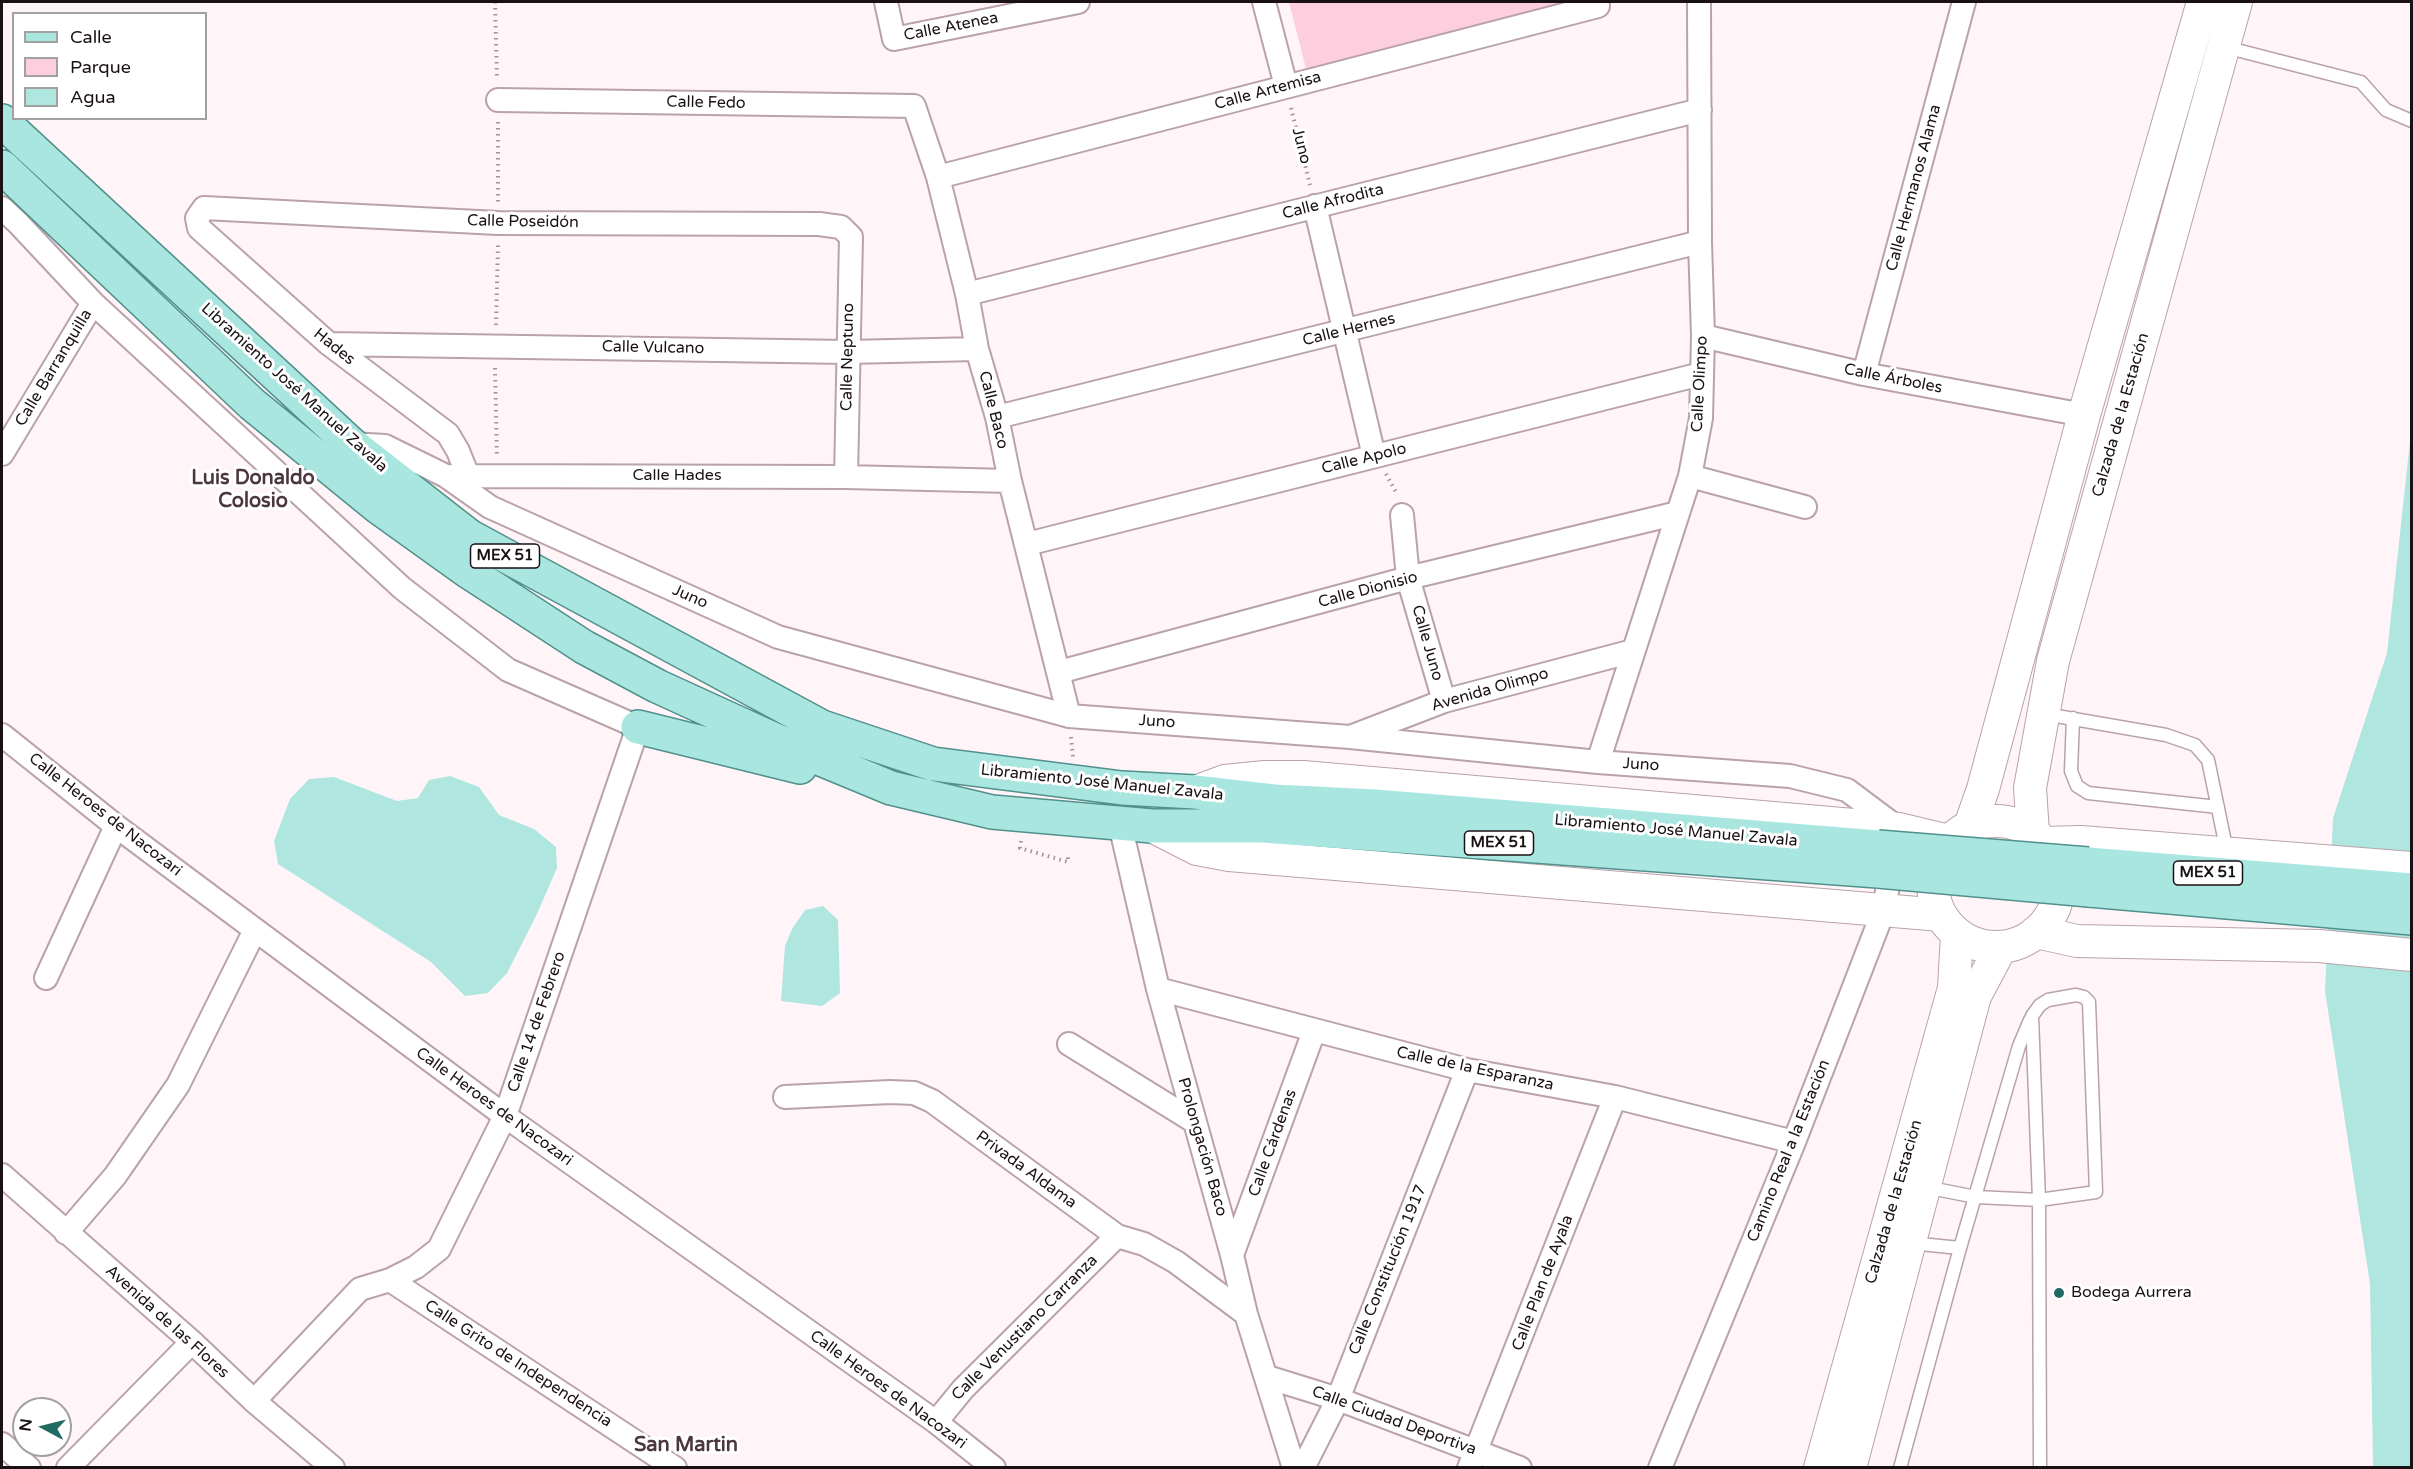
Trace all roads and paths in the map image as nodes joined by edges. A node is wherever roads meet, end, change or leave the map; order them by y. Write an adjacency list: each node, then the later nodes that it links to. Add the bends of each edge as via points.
1 (885, 2): 2 (street, Calle Atenea, via 894,39)
2 (1078, 2)
3 (1264, 2): 10 (street)
4 (1699, 2): 13 (street, Calle Olimpo)
5 (1964, 2): 31 (street, Calle Hermanos Alama)
6 (2203, 2): 32 (main road, Calzada de la Estación)
7 (2236, 2): 9 (main road, Calzada de la Estación)
8 (1598, 6): 10 (street, Calle Artemisa)
9 (2224, 47): 15 (lane, via 2361,82 2386,110); 50 (main road, Calzada de la Estación, via 2053,661)
10 (1286, 86): 17 (street, Calle Artemisa); 18 (path, Juno)
11 (498, 100): 12 (street, Calle Fedo)
12 (914, 106): 17 (street, Calle Baco)
13 (1700, 110): 18 (street, Calle Afrodita); 22 (street, Calle Olimpo)
14 (2, 121): 34 (main road, Libramiento José Manuel Zavala / MEX 51)
15 (2412, 121)
16 (2, 167): 55 (main road, Libramiento José Manuel Zavala / MEX 51, via 252,404 377,506 469,572 584,647 657,686)
17 (938, 177): 23 (street, Calle Baco)
18 (1315, 206): 23 (street, Calle Afrodita); 25 (street)
19 (2, 208): 24 (street, Calle Barranquilla)
20 (197, 218): 21 (street, Calle Poseidón, via 204,208 498,223 819,224 841,227); 27 (street, Hades, via 199,228)
21 (851, 237): 29 (street, Calle Neptuno)
22 (1700, 242): 25 (street, Calle Hernes); 26 (street, Calle Olimpo)
23 (967, 294): 28 (street, Calle Baco)
24 (93, 303): 35 (street, Calle Barranquilla); 51 (street, via 402,588 508,670)
25 (1344, 331): 33 (street, Calle Hernes); 36 (street)
26 (1703, 336): 30 (street, Calle Olimpo); 31 (street, Calle Árboles)
27 (330, 344): 29 (street, Calle Vulcano); 37 (street, Hades, via 447,434 458,451)
28 (977, 349): 29 (street, Calle Vulcano); 33 (street, Calle Baco)
29 (848, 352): 39 (street, Calle Neptuno)
30 (1701, 374): 36 (street, Calle Apolo); 38 (street, Calle Olimpo, via 1701,418)
31 (1864, 374): 32 (street, Calle Árboles)
32 (2084, 415): 59 (main road, Calzada de la Estación, via 1983,789)
33 (997, 417): 40 (street, Calle Baco)
34 (351, 444): 37 (street, Calle Hades, via 386,446); 62 (main road, Libramiento José Manuel Zavala / MEX 51, via 469,536 822,727 933,764 1122,788)
35 (2, 454)
36 (1374, 456): 43 (path, via 1395,488); 44 (street, Calle Apolo)
37 (457, 476): 39 (street, Calle Hades); 49 (street, Juno, via 490,507 778,637)
38 (1690, 476): 41 (street); 42 (street, Calle Olimpo)
39 (846, 477): 40 (street, Calle Hades)
40 (1010, 481): 44 (street, Calle Baco)
41 (1805, 507)
42 (1678, 513): 45 (street, Calle Dionisio); 46 (street, Calle Olimpo)
43 (1402, 515): 45 (street, Calle Juno)
44 (1027, 544): 47 (street, Calle Baco)
45 (1408, 578): 47 (street, Calle Dionisio); 48 (street, Calle Juno)
46 (1633, 651): 48 (street, Avenida Olimpo); 54 (street, Calle Olimpo)
47 (1059, 672): 49 (street, Calle Baco)
48 (1444, 700): 53 (street, Avenida Olimpo)
49 (1069, 716): 53 (street, Juno)
50 (2058, 716): 56 (lane, via 2166,735 2195,745 2208,760); 56 (lane, via 2071,771 2077,786 2088,793); 60 (main road, Calzada de la Estación, via 2030,788)
51 (638, 727): 55 (main road); 83 (street, Calle 14 de Febrero)
52 (2, 735): 58 (street, Calle Heroes de Nacozari)
53 (1350, 737): 54 (street, Juno)
54 (1598, 762): 62 (street, Juno, via 1790,776 1848,790)
55 (891, 788): 57 (main road, Libramiento José Manuel Zavala / MEX 51, via 992,812)
56 (2218, 807): 64 (lane)
57 (1136, 825): 62 (main road, Libramiento José Manuel Zavala / MEX 51, via 1263,826); 68 (main road, via 1197,849 1229,855); 76 (street, Prolongación Baco)
58 (116, 826): 71 (street, Calle Heroes de Nacozari); 75 (street)
59 (1959, 834): 60 (main road, via 1986,821 2003,821 2019,825); 62 (main road); 70 (main road, via 1938,858 1933,877 1934,896)
60 (2038, 838): 64 (main road); 72 (main road, via 2054,860 2058,889 2049,917)
61 (1020, 848): 63 (path, via 1068,862)
62 (1885, 849): 66 (main road, Libramiento José Manuel Zavala / MEX 51, bridge, via 2088,877); 68 (street, Camino Real a la Estación)
63 (1068, 853)
64 (2227, 854): 66 (main road)
65 (2412, 868): 66 (main road)
66 (2326, 884): 67 (main road, Libramiento José Manuel Zavala / MEX 51); 69 (main road, Libramiento José Manuel Zavala / MEX 51)
67 (2412, 890)
68 (1883, 912): 70 (main road); 85 (street, Camino Real a la Estación)
69 (2412, 918)
70 (1949, 924): 73 (main road, via 1971,942); 113 (main road, Calzada de la Estación, via 1954,988)
71 (255, 930): 83 (street, Calle Heroes de Nacozari); 90 (street, via 178,1085 115,1176)
72 (2036, 932): 73 (main road); 74 (main road, via 2077,941 2319,946)
73 (2001, 947): 87 (main road, Calzada de la Estación, via 1975,996)
74 (2412, 954)
75 (46, 978)
76 (1158, 989): 78 (street, Calle de la Esparanza); 84 (street, Prolongación Baco)
77 (2032, 1016): 88 (lane, via 2019,1046); 89 (lane); 89 (lane, via 2048,1000 2076,995 2089,1002 2096,1192)
78 (1314, 1031): 80 (street, Calle de la Esparanza); 94 (street, Calle Cárdenas)
79 (1069, 1044): 84 (street)
80 (1467, 1070): 82 (street, Calle de la Esparanza); 99 (street, Calle Constitución 1917)
81 (786, 1097): 91 (street, Privada Aldama, via 914,1093 932,1101)
82 (1615, 1097): 85 (street, Calle de la Esparanza); 103 (street, Calle Plan de Ayala)
83 (505, 1116): 95 (street, Calle 14 de Febrero, via 440,1249 416,1268); 101 (street, Calle Heroes de Nacozari)
84 (1195, 1122): 94 (street, Prolongación Baco)
85 (1794, 1142): 112 (street, Camino Real a la Estación)
86 (2, 1175): 90 (street, Avenida de las Flores)
87 (1924, 1187): 88 (lane); 92 (main road, Calzada de la Estación)
88 (1976, 1197): 89 (lane); 93 (lane)
89 (2039, 1200): 116 (lane)
90 (66, 1233): 97 (street, Avenida de las Flores)
91 (1117, 1236): 96 (street, Privada Aldama, via 1144,1244 1176,1262); 101 (street, Calle Venustiano Carranza, via 963,1389)
92 (1910, 1243): 93 (lane); 114 (main road, Calzada de la Estación)
93 (1960, 1248): 115 (lane)
94 (1232, 1255): 96 (street, Prolongación Baco)
95 (390, 1280): 100 (street, Calle 14 de Febrero, via 360,1289); 107 (street, Calle Grito de Independencia)
96 (1246, 1314): 98 (street, Prolongación Baco)
97 (192, 1342): 100 (street, Avenida de las Flores); 105 (street)
98 (1267, 1377): 99 (street, Calle Ciudad Deportiva); 109 (street, Prolongación Baco)
99 (1338, 1399): 103 (street, Calle Ciudad Deportiva); 110 (street, Calle Constitución 1917)
100 (254, 1401): 106 (street, Avenida de las Flores)
101 (936, 1422): 108 (street, Calle Heroes de Nacozari)
102 (2, 1444): 104 (street)
103 (1473, 1459): 111 (street, Calle Ciudad Deportiva)
104 (29, 1467)
105 (68, 1467)
106 (333, 1467)
107 (675, 1467)
108 (993, 1467)
109 (1294, 1467)
110 (1303, 1467)
111 (1520, 1467)
112 (1660, 1467)
113 (1820, 1467)
114 (1850, 1467)
115 (1900, 1467)
116 (2040, 1467)

